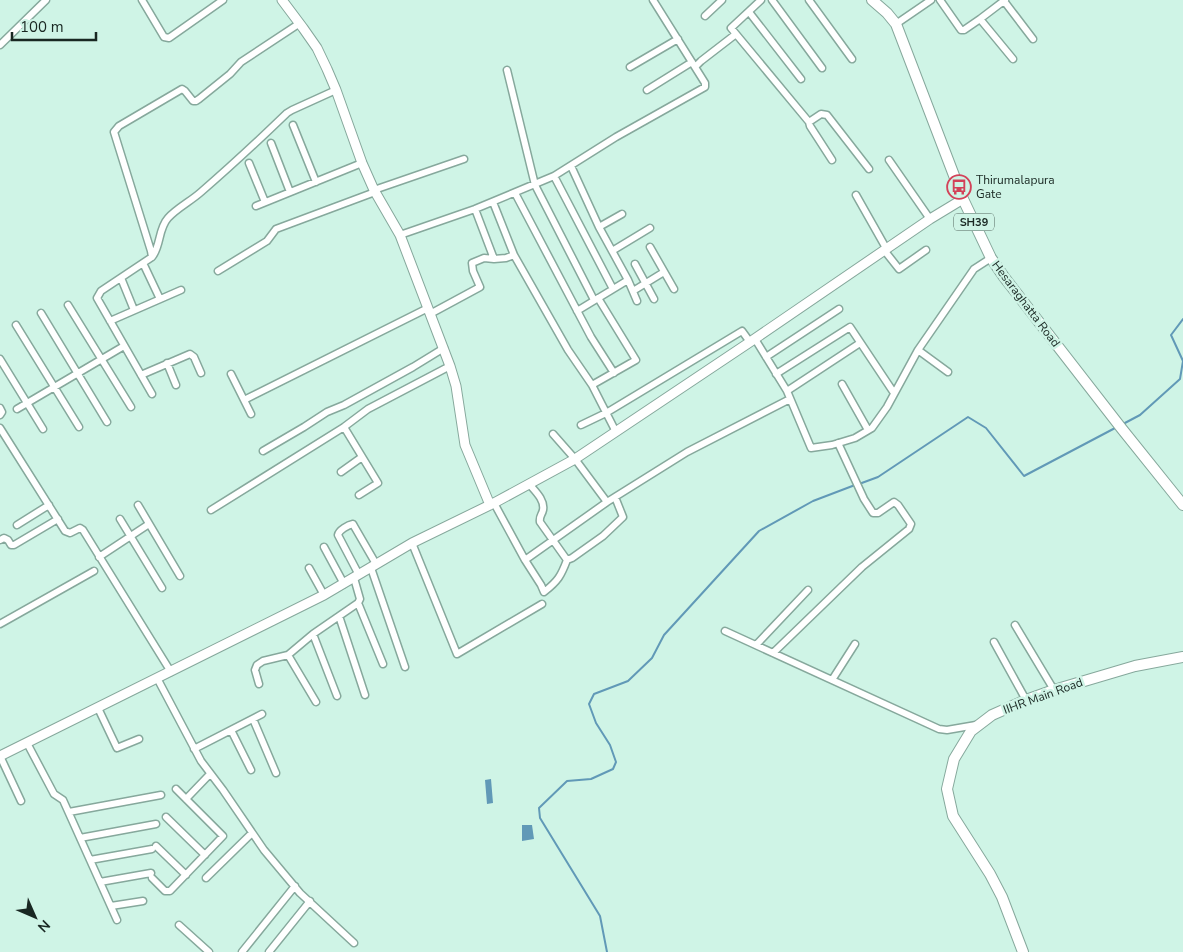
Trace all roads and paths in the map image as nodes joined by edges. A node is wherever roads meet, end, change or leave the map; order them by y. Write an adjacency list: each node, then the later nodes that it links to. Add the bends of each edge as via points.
1 (46, 0): 22 (street)
2 (142, 0): 3 (street, via 164,37 168,38)
3 (223, 0)
4 (282, 0): 17 (street)
5 (653, 0): 20 (street)
6 (722, 0): 15 (street)
7 (760, 0): 14 (street)
8 (772, 0): 27 (street)
9 (809, 0): 23 (street)
10 (872, 0): 18 (main road, Hesaraghatta Road / SH39)
11 (931, 0): 18 (street)
12 (940, 0): 16 (street, via 961,30)
13 (1004, 0): 16 (street); 21 (street)
14 (748, 12): 19 (street, via 731,28); 29 (street)
15 (705, 16)
16 (980, 19): 24 (street)
17 (300, 23): 30 (street, via 317,48); 64 (street, via 241,62 196,101 182,89 114,132)
18 (896, 24): 49 (main road, Hesaraghatta Road / SH39)
19 (736, 34): 25 (street); 32 (street)
20 (678, 39): 25 (street); 26 (street)
21 (1033, 39)
22 (0, 45)
23 (852, 59)
24 (1013, 60)
25 (694, 64): 31 (street); 40 (street, via 705,87)
26 (630, 67)
27 (822, 68)
28 (507, 70): 44 (street)
29 (801, 79)
30 (336, 90): 39 (street); 64 (street, via 287,113 200,194 172,214 163,226)
31 (648, 90)
32 (809, 122): 36 (street); 41 (street, via 821,114 827,115)
33 (293, 125): 43 (street)
34 (271, 142): 46 (street)
35 (464, 159): 45 (street)
36 (832, 160)
37 (889, 160): 55 (street)
38 (249, 163): 50 (street)
39 (362, 163): 43 (street); 45 (street)
40 (571, 166): 42 (street); 56 (street)
41 (869, 169)
42 (554, 176): 44 (street); 74 (street)
43 (316, 182): 46 (street)
44 (535, 186): 47 (street); 79 (street)
45 (374, 191): 58 (street); 69 (street, via 276,229 267,241)
46 (290, 192): 50 (street)
47 (515, 194): 51 (street); 86 (street)
48 (856, 195): 60 (street)
49 (963, 199): 55 (street); 65 (main road, Hesaraghatta Road / SH39)
50 (265, 202): 52 (street)
51 (493, 202): 53 (street); 63 (street)
52 (256, 206)
53 (475, 210): 58 (street); 66 (street)
54 (622, 214): 56 (street)
55 (930, 219): 60 (street)
56 (599, 227): 62 (street)
57 (650, 228): 62 (street)
58 (400, 235): 85 (street)
59 (650, 247): 70 (street)
60 (885, 249): 61 (street, via 899,269); 90 (street)
61 (926, 250)
62 (612, 251): 72 (street)
63 (514, 256): 66 (street); 109 (street)
64 (152, 257): 67 (street)
65 (991, 258): 94 (street, via 974,269); 141 (main road, Hesaraghatta Road / SH39)
66 (494, 259): 85 (street, via 484,258 472,263 480,288)
67 (144, 263): 71 (street); 78 (street)
68 (635, 264): 73 (street)
69 (218, 271)
70 (664, 272): 73 (street); 75 (street)
71 (121, 278): 84 (street); 88 (street, via 96,298)
72 (628, 280): 74 (street); 77 (street)
73 (646, 283): 77 (street); 80 (street)
74 (613, 289): 79 (street)
75 (674, 289)
76 (181, 290): 78 (street)
77 (633, 291): 81 (street)
78 (160, 299): 84 (street)
79 (596, 299): 86 (street); 103 (street, via 636,360)
80 (654, 299)
81 (637, 301)
82 (68, 305): 97 (street)
83 (839, 309): 95 (street)
84 (134, 310): 88 (street)
85 (429, 311): 93 (street); 115 (street)
86 (577, 311): 103 (street)
87 (41, 313): 101 (street)
88 (110, 321): 92 (street)
89 (16, 325): 110 (street)
90 (752, 341): 95 (street); 120 (street, via 742,331); 130 (street)
91 (860, 343): 105 (street, via 850,327); 111 (street); 112 (street)
92 (124, 346): 97 (street); 106 (street)
93 (444, 348): 99 (street); 133 (street, via 413,368 327,412)
94 (918, 350): 100 (street); 112 (street)
95 (766, 357): 105 (street)
96 (0, 359): 116 (street)
97 (101, 360): 101 (street); 117 (street)
98 (167, 363): 102 (street, via 190,354); 106 (street); 108 (street)
99 (450, 366): 126 (street, via 368,409); 142 (street, via 465,445)
100 (948, 372)
101 (78, 373): 110 (street); 123 (street)
102 (201, 373)
103 (614, 373): 109 (street)
104 (231, 374): 115 (street)
105 (776, 374): 111 (street)
106 (141, 375): 113 (street)
107 (842, 384): 129 (street)
108 (176, 385)
109 (592, 385): 120 (street)
110 (54, 387): 116 (street); 125 (street)
111 (787, 391): 114 (street)
112 (894, 393): 129 (street)
113 (152, 394)
114 (790, 399): 132 (street, via 811,448); 139 (street, via 687,452)
115 (244, 400): 121 (street)
116 (27, 403): 119 (street); 128 (street)
117 (131, 407)
118 (0, 408): 122 (street)
119 (17, 409)
120 (606, 413): 124 (street); 130 (street)
121 (251, 414)
122 (0, 416)
123 (107, 422)
124 (581, 425)
125 (79, 427)
126 (344, 427): 134 (street); 145 (street)
127 (0, 428): 143 (street)
128 (43, 429)
129 (868, 430): 132 (street)
130 (616, 432): 135 (street)
131 (553, 434): 135 (street)
132 (838, 443): 177 (street, via 873,513 894,502 911,524)
133 (263, 452)
134 (362, 457): 136 (street); 138 (street, via 378,482)
135 (575, 459): 137 (street); 140 (street)
136 (341, 472)
137 (530, 485): 142 (street); 152 (street, via 541,498 543,511 540,522)
138 (359, 495)
139 (615, 497): 140 (street); 157 (street, via 623,517 603,536)
140 (607, 502): 152 (street)
141 (1182, 503)
142 (492, 504): 153 (street); 156 (street)
143 (49, 505): 147 (street); 149 (street)
144 (138, 505): 148 (street)
145 (211, 510)
146 (120, 518): 150 (street)
147 (58, 519): 151 (street, via 14,545 4,538); 155 (street, via 70,533 81,528)
148 (149, 524): 150 (street); 161 (street)
149 (17, 525)
150 (131, 536): 155 (street); 164 (street)
151 (0, 540)
152 (554, 540): 156 (street); 157 (street)
153 (412, 543): 158 (street); 168 (street, via 457,654)
154 (324, 547): 163 (street)
155 (99, 557): 182 (street)
156 (525, 560): 157 (street, via 544,592 561,575)
157 (567, 560)
158 (373, 566): 162 (street); 162 (street, via 353,524 350,524 338,535); 181 (street)
159 (309, 568): 166 (street)
160 (94, 571): 170 (street)
161 (180, 576)
162 (356, 576): 163 (street); 167 (street)
163 (344, 584): 166 (street)
164 (162, 588)
165 (808, 590): 176 (street)
166 (324, 595): 182 (street)
167 (358, 603): 169 (street); 180 (street)
168 (542, 604)
169 (339, 616): 173 (street); 187 (street)
170 (0, 624)
171 (1015, 625): 186 (street)
172 (725, 631): 176 (street)
173 (314, 634): 178 (street); 188 (street)
174 (994, 642): 189 (street)
175 (855, 644): 184 (street)
176 (756, 645): 177 (street)
177 (773, 653): 184 (street)
178 (288, 656): 185 (street, via 257,665 255,670); 190 (street)
179 (1183, 657): 186 (main road, IIHR Main Road, via 1135,666)
180 (383, 664)
181 (406, 667)
182 (171, 672): 183 (street)
183 (158, 678): 191 (street); 198 (street)
184 (832, 680): 194 (street, via 939,729)
185 (259, 684)
186 (1054, 690): 189 (main road, IIHR Main Road)
187 (365, 695)
188 (337, 696)
189 (1026, 700): 194 (main road, IIHR Main Road, via 992,715)
190 (316, 702)
191 (98, 708): 196 (street, via 117,748); 197 (street)
192 (262, 714): 193 (street)
193 (253, 719): 195 (street); 201 (street)
194 (980, 725): 227 (main road, IIHR Main Road, via 971,731 954,759 947,789 953,816 1002,897)
195 (231, 730): 198 (street); 200 (street)
196 (139, 739)
197 (26, 743): 199 (street); 207 (street, via 54,794 63,800)
198 (194, 749): 202 (street)
199 (0, 756): 206 (street)
200 (251, 770)
201 (276, 773)
202 (210, 774): 205 (street); 210 (street)
203 (176, 789): 205 (street)
204 (161, 795): 207 (street)
205 (186, 799): 212 (street, via 222,834)
206 (21, 801)
207 (69, 812): 211 (street)
208 (166, 817): 212 (street)
209 (156, 824): 211 (street)
210 (252, 833): 215 (street); 217 (street)
211 (80, 838): 213 (street)
212 (205, 855): 214 (street)
213 (90, 860): 214 (street, via 154,847); 216 (street)
214 (186, 875): 216 (street, via 169,892 151,876)
215 (206, 878)
216 (100, 882): 220 (street)
217 (295, 886): 219 (street); 225 (street)
218 (143, 901): 220 (street)
219 (310, 901): 223 (street); 226 (street)
220 (111, 906): 221 (street)
221 (117, 920)
222 (179, 925): 224 (street)
223 (354, 943)
224 (209, 952)
225 (242, 952)
226 (269, 952)
227 (1023, 952)

